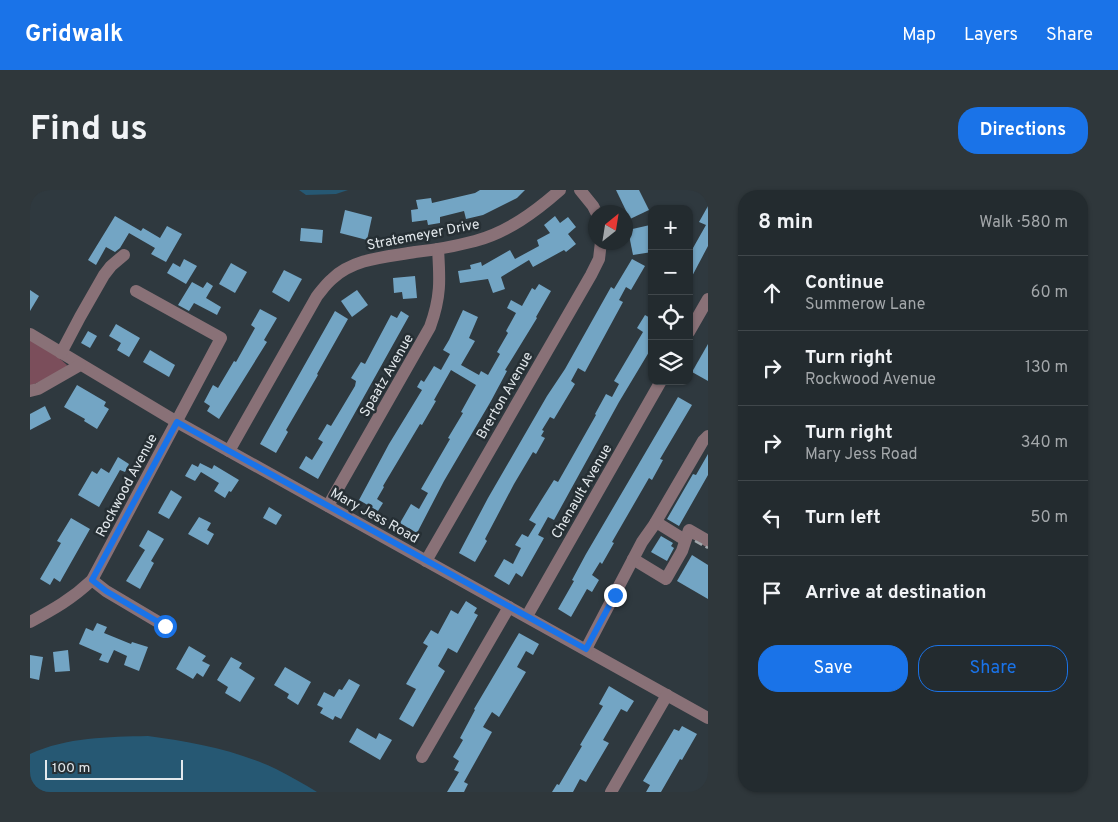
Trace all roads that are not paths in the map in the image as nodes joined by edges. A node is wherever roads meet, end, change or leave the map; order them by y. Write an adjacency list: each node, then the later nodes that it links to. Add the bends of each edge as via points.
1 (560, 190): 4 (street, Stratemeyer Drive, via 502,232)
2 (580, 190): 3 (street)
3 (592, 205)
4 (438, 249): 17 (street, Stratemeyer Drive, via 368,259 332,278 317,296); 18 (street, Spaatz Avenue, via 440,284 430,327)
5 (600, 250): 23 (street, Brerton Avenue, via 591,275)
6 (124, 255): 11 (street, via 104,275)
7 (136, 291): 15 (street, Rockwood Avenue, via 221,338)
8 (708, 299): 9 (street)
9 (693, 325)
10 (30, 334): 11 (street, Mary Jess Road)
11 (61, 353): 12 (street, Mary Jess Road)
12 (80, 365): 14 (street); 15 (street, Mary Jess Road)
13 (659, 385): 26 (street, Chenault Avenue)
14 (30, 391)
15 (177, 422): 17 (street, Mary Jess Road); 24 (street, Rockwood Avenue)
16 (708, 436): 19 (street)
17 (229, 450): 18 (street, Mary Jess Road)
18 (328, 506): 23 (street, Mary Jess Road)
19 (656, 522): 20 (street); 22 (street)
20 (685, 540): 21 (street, via 689,530); 22 (street, via 666,579)
21 (708, 541)
22 (633, 559): 29 (street)
23 (426, 560): 25 (street, Mary Jess Road)
24 (92, 580): 27 (street, Rockwood Avenue, via 69,600); 28 (street)
25 (509, 607): 26 (street, Mary Jess Road); 32 (street)
26 (527, 616): 29 (street, Mary Jess Road)
27 (30, 622)
28 (165, 626)
29 (586, 649): 30 (street, Mary Jess Road)
30 (668, 696): 31 (street, Mary Jess Road); 33 (street)
31 (708, 718)
32 (422, 757)
33 (611, 792)

